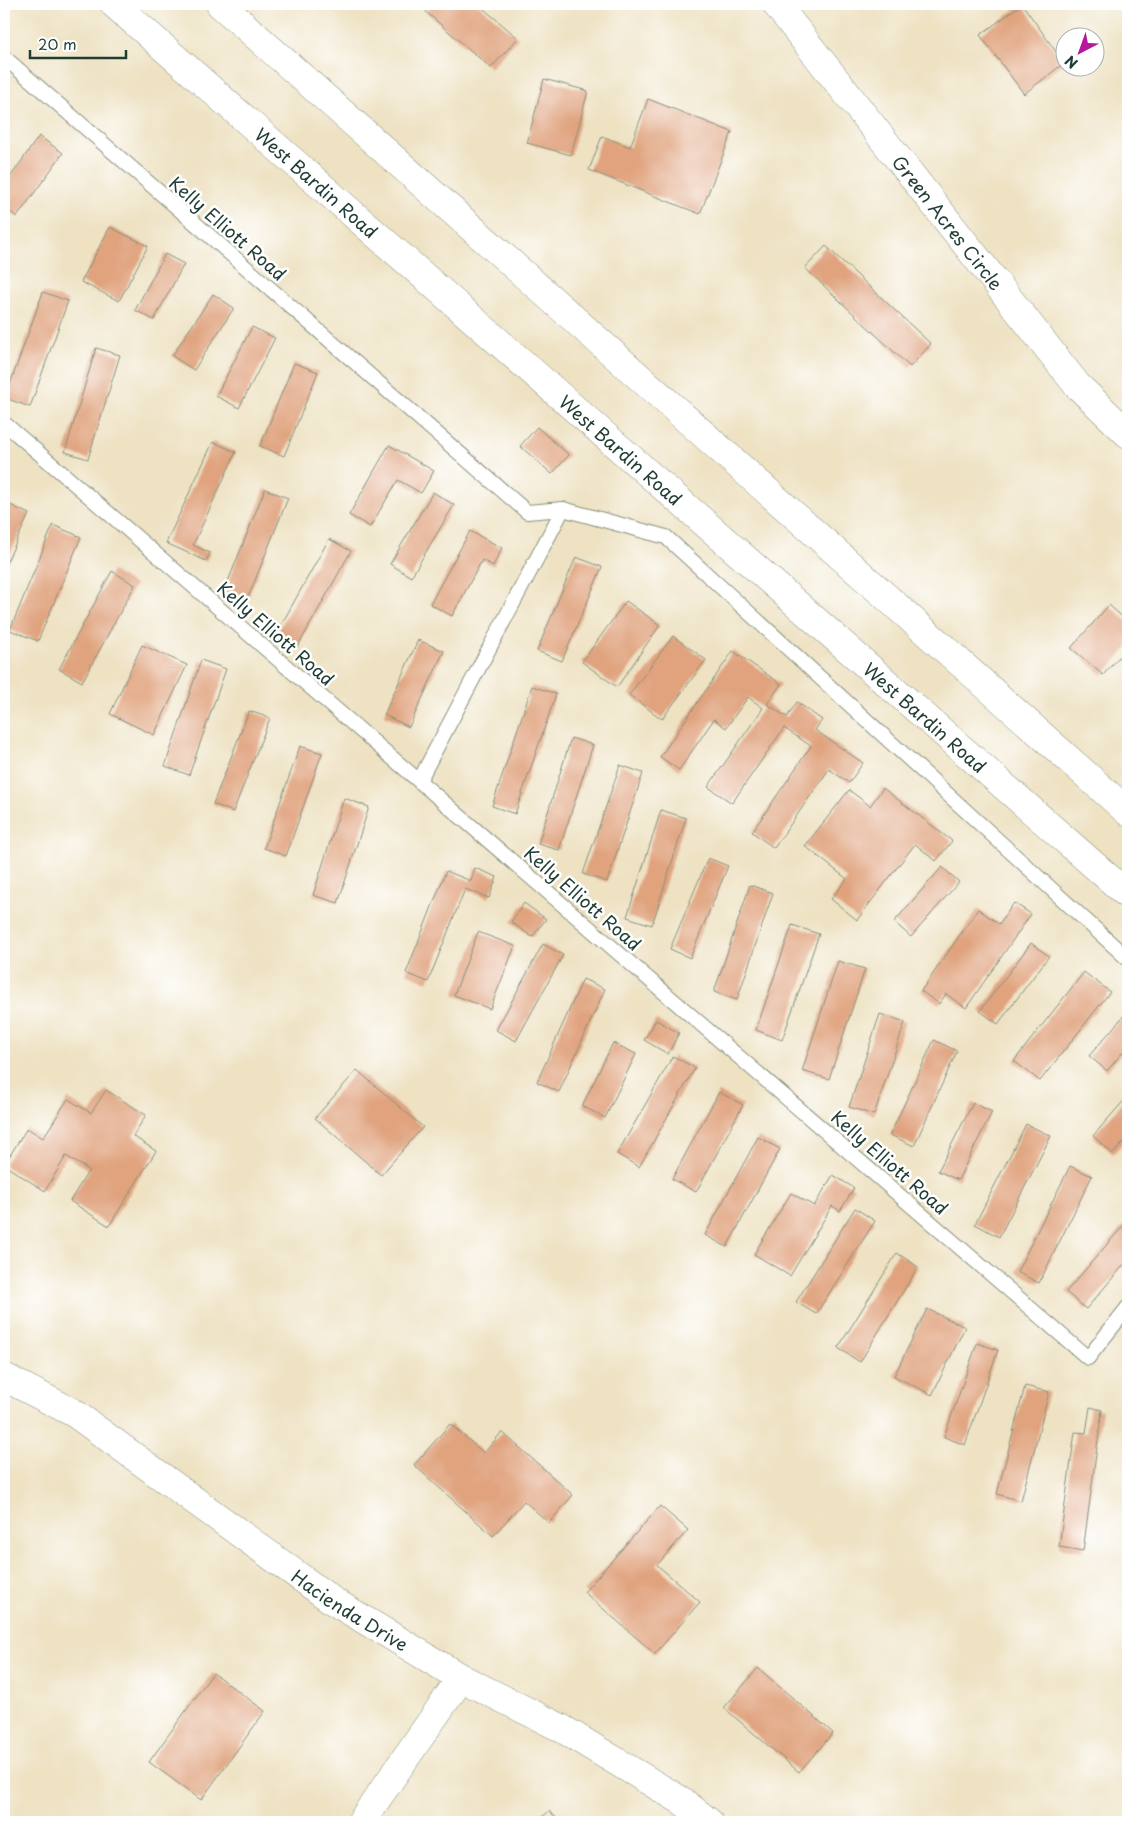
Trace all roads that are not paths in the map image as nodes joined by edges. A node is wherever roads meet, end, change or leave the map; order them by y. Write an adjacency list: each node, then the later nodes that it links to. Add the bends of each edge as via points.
1 (114, 4): 10 (street, West Bardin Road)
2 (220, 4): 9 (street)
3 (776, 4): 6 (street, Green Acres Circle, via 1077,384)
4 (4, 58): 7 (lane, Kelly Elliott Road, via 527,512)
5 (4, 424): 8 (lane, Kelly Elliott Road)
6 (1128, 434)
7 (563, 509): 8 (lane); 11 (lane, Kelly Elliott Road, via 666,537)
8 (419, 781): 12 (lane, Kelly Elliott Road, via 1088,1358)
9 (1128, 812)
10 (1128, 895)
11 (1128, 959)
12 (1128, 1307)
13 (4, 1377): 14 (street, Hacienda Drive, via 74,1413 333,1601)
14 (460, 1678): 15 (street); 16 (street, Hacienda Drive, via 560,1728 682,1801)
15 (361, 1822)
16 (710, 1822)

